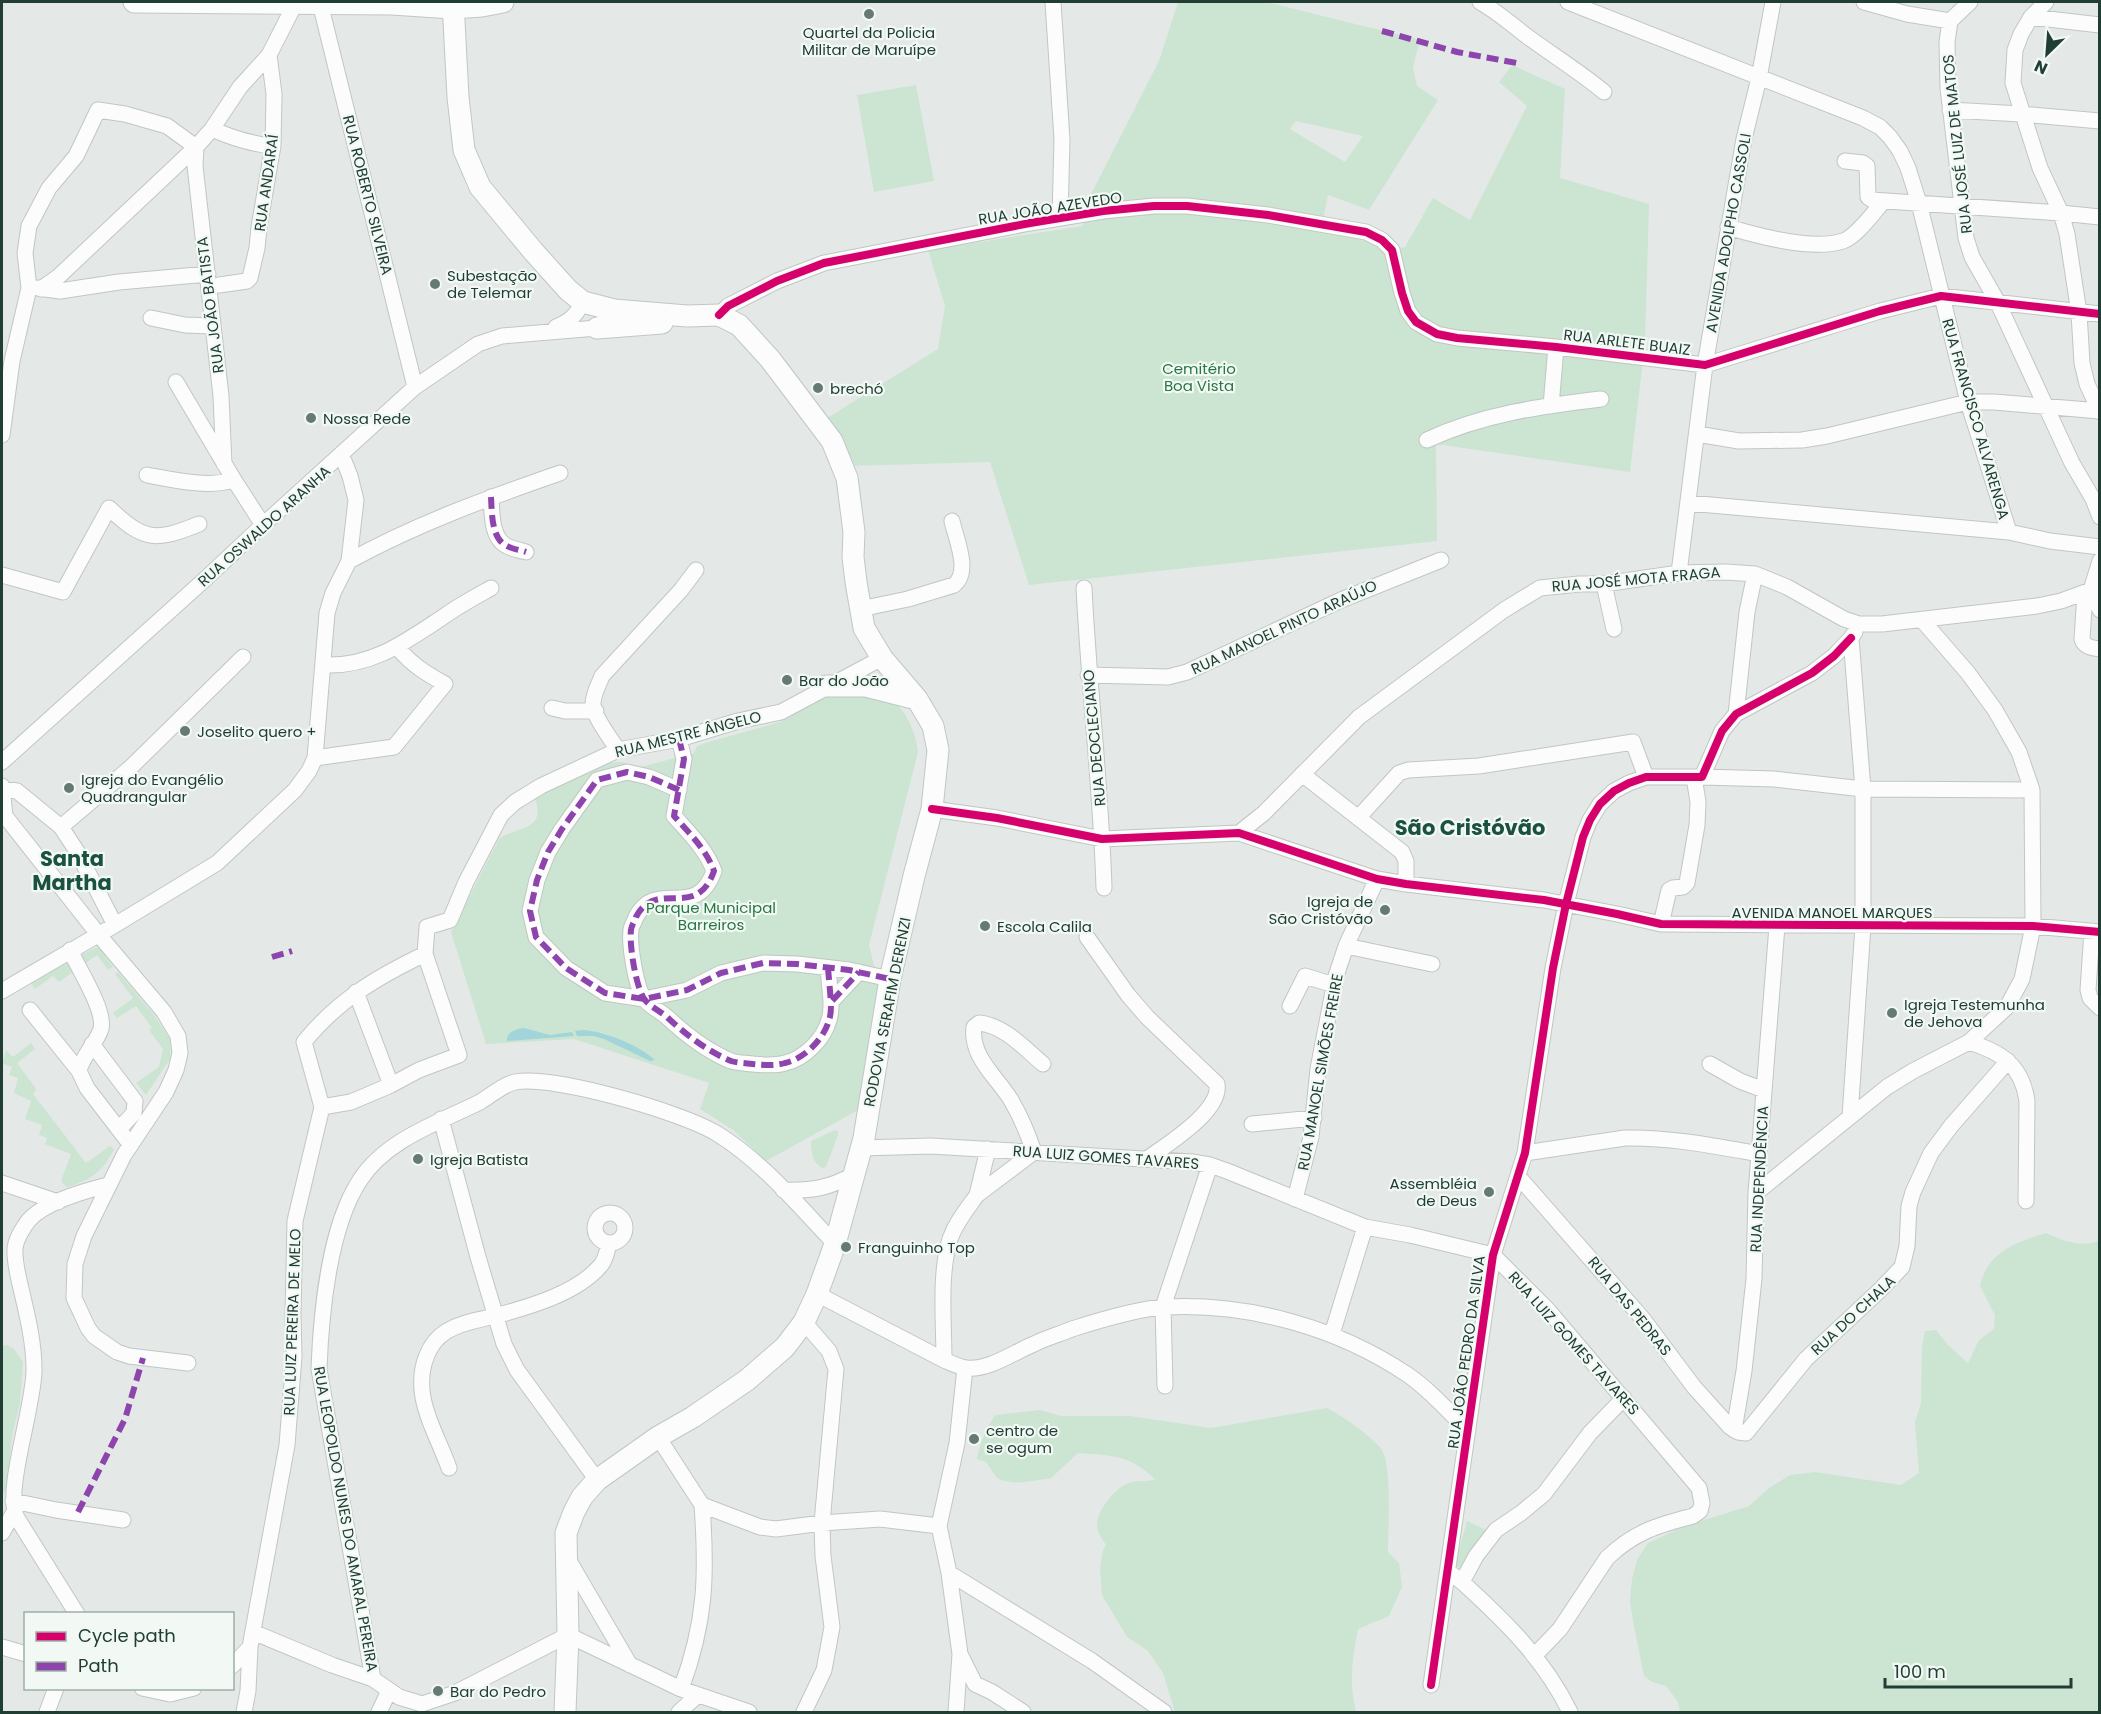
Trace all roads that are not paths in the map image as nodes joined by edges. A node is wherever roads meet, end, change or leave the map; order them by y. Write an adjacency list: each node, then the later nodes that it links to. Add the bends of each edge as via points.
1 (134, 2): 11 (main road)
2 (502, 2): 12 (main road)
3 (1053, 2): 31 (street, via 1062,140)
4 (1480, 2): 18 (street)
5 (1568, 2): 17 (street, RUA FRANCISCO ALVARENGA)
6 (1773, 2): 17 (street, AVENIDA ADOLPHO CASSOLI)
7 (1864, 2): 14 (street)
8 (1970, 2): 14 (street)
9 (2046, 2): 13 (street)
10 (320, 3): 11 (main road); 12 (main road); 51 (street, RUA ROBERTO SILVEIRA)
11 (295, 4): 16 (street)
12 (452, 5): 37 (main road, via 462,140 480,187 568,291)
13 (2031, 17): 15 (street); 20 (street, via 2015,50 2013,67)
14 (1950, 21): 19 (street, RUA JOSÉ LUIZ DE MATOS, via 1946,67)
15 (2100, 25)
16 (269, 55): 22 (street, via 240,87); 23 (street, RUA ANDARAÍ, via 274,94)
17 (1759, 78): 27 (street, RUA FRANCISCO ALVARENGA, via 1880,128 1900,151); 32 (street, AVENIDA ADOLPHO CASSOLI)
18 (1604, 92)
19 (1950, 110): 20 (street); 28 (street, RUA JOSÉ LUIZ DE MATOS)
20 (2021, 114): 21 (street); 29 (street)
21 (2100, 121)
22 (212, 129): 23 (street, via 235,139); 24 (street)
23 (273, 146): 34 (street, RUA ANDARAÍ, via 250,278)
24 (196, 147): 34 (street, RUA JOÃO BATISTA, via 204,254); 35 (street, via 58,277); 35 (street, via 167,126 98,110 76,156 58,176 31,221 25,253)
25 (1845, 161): 26 (street, via 1865,164 1868,197)
26 (1883, 202): 27 (street); 32 (street, via 1844,241 1798,243)
27 (1919, 203): 28 (street); 36 (street, RUA FRANCISCO ALVARENGA)
28 (1961, 206): 29 (street); 38 (street, RUA JOSÉ LUIZ DE MATOS, via 1972,256)
29 (2061, 213): 30 (street); 40 (street)
30 (2100, 217)
31 (1060, 218): 33 (street, RUA JOÃO AZEVEDO, via 1144,207 1187,206 1366,232); 42 (street, RUA JOÃO AZEVEDO, via 825,263 777,280 728,306)
32 (1728, 227): 49 (street, AVENIDA ADOLPHO CASSOLI)
33 (1392, 250): 48 (street, RUA ARLETE BUAIZ, via 1408,311 1426,329 1457,338)
34 (214, 280): 35 (street, via 119,282 60,291); 45 (street, RUA JOÃO BATISTA)
35 (35, 288): 58 (street, via 12,361)
36 (1941, 296): 38 (street, RUA ARLETE BUAIZ); 49 (street, RUA ARLETE BUAIZ); 53 (street, RUA FRANCISCO ALVARENGA)
37 (584, 302): 39 (main road); 47 (street, RUA OSWALDO ARANHA, via 570,321)
38 (1997, 302): 40 (street, RUA ARLETE BUAIZ); 55 (street, RUA JOSÉ LUIZ DE MATOS)
39 (614, 310): 43 (main road); 46 (street)
40 (2079, 313): 41 (street, RUA ARLETE BUAIZ); 56 (street, via 2082,363)
41 (2100, 314)
42 (719, 315): 43 (main road); 86 (main road, RODOVIA SERAFIM DERENZI, via 739,325 770,359 832,441 847,478)
43 (687, 316): 46 (main road, via 670,322)
44 (151, 318): 45 (street)
45 (213, 326): 61 (street, RUA JOÃO BATISTA)
46 (597, 328): 47 (street, RUA OSWALDO ARANHA)
47 (548, 331): 51 (street, RUA OSWALDO ARANHA, via 502,336 478,344)
48 (1556, 347): 49 (street, RUA ARLETE BUAIZ); 54 (street)
49 (1705, 365): 57 (street, AVENIDA ADOLPHO CASSOLI)
50 (176, 382): 61 (street)
51 (416, 387): 60 (street, RUA OSWALDO ARANHA)
52 (1601, 399): 54 (street)
53 (1968, 402): 55 (street); 57 (street, via 1802,440 1739,441); 72 (street, RUA FRANCISCO ALVARENGA)
54 (1551, 406): 59 (street, via 1487,418)
55 (2047, 407): 56 (street); 66 (street, RUA JOSÉ LUIZ DE MATOS, via 2072,463)
56 (2099, 411)
57 (1697, 434): 67 (street, AVENIDA ADOLPHO CASSOLI)
58 (2, 435)
59 (1427, 440)
60 (342, 456): 71 (street, RUA OSWALDO ARANHA); 76 (street, via 356,500)
61 (224, 464): 64 (street)
62 (560, 473): 65 (street)
63 (147, 475): 64 (street, via 222,484)
64 (234, 480): 71 (street)
65 (491, 497): 74 (street, via 499,541); 76 (street, via 390,539)
66 (2096, 500): 68 (street, RUA JOSÉ LUIZ DE MATOS)
67 (1689, 503): 72 (street); 79 (street, AVENIDA ADOLPHO CASSOLI)
68 (2100, 517)
69 (952, 521): 86 (street, via 962,568 957,583)
70 (199, 524): 81 (street, via 161,537 147,535 109,508 63,592)
71 (263, 525): 106 (street, RUA OSWALDO ARANHA)
72 (2009, 532): 73 (street)
73 (2100, 547)
74 (526, 552)
75 (1441, 560): 97 (street, RUA MANOEL PINTO ARAÚJO, via 1350,596 1177,675)
76 (349, 561): 96 (street, via 327,613)
77 (2100, 561): 85 (street)
78 (696, 570): 101 (street, via 602,676 593,705)
79 (1679, 573): 80 (street, RUA JOSÉ MOTA FRAGA); 82 (street, RUA JOSÉ MOTA FRAGA)
80 (1755, 574): 89 (street, RUA JOSÉ MOTA FRAGA); 102 (street)
81 (2, 575)
82 (1604, 584): 90 (street); 107 (street, RUA JOSÉ MOTA FRAGA, via 1556,585 1526,595 1359,717)
83 (491, 588): 92 (street)
84 (1084, 588): 97 (street, RUA DEOCLECIANO)
85 (2088, 592): 87 (street); 88 (street, RUA JOSÉ MOTA FRAGA, via 2037,606); 93 (street, via 2082,639 2088,647)
86 (860, 609): 95 (main road, RODOVIA SERAFIM DERENZI, via 864,628)
87 (2100, 610)
88 (1922, 620): 89 (street, RUA JOSÉ MOTA FRAGA); 113 (street, via 1995,710 2019,752)
89 (1859, 624): 91 (street)
90 (1614, 629)
91 (1851, 638): 102 (street, via 1812,673); 111 (street)
92 (398, 646): 96 (street, via 344,666); 105 (street, via 416,667 445,684 394,747)
93 (2100, 649)
94 (243, 657): 117 (street, via 130,768)
95 (882, 658): 98 (street, RUA MESTRE ÂNGELO); 99 (main road, RODOVIA SERAFIM DERENZI)
96 (324, 665): 105 (street)
97 (1088, 675): 119 (street, RUA DEOCLECIANO)
98 (826, 686): 99 (main road, via 866,686); 103 (street, RUA MESTRE ÂNGELO, via 781,712)
99 (917, 699): 114 (main road, RODOVIA SERAFIM DERENZI, via 937,737 939,761)
100 (552, 708): 101 (street)
101 (596, 711): 104 (street)
102 (1736, 714): 109 (street, via 1722,731)
103 (679, 739): 104 (street, RUA MESTRE ÂNGELO); 112 (street, via 684,759)
104 (618, 750): 134 (street, RUA MESTRE ÂNGELO, via 541,786 501,815 450,920 427,927)
105 (315, 758): 125 (street, via 295,790 217,863)
106 (2, 762)
107 (1302, 774): 116 (street); 118 (street, RUA JOSÉ MOTA FRAGA)
108 (1646, 777): 109 (street); 116 (street, via 1633,742 1479,766 1403,771); 123 (street, via 1614,791 1600,804 1578,853)
109 (1698, 777): 111 (street); 124 (street, via 1698,825 1686,883 1669,890)
110 (2, 787): 115 (street); 117 (street, via 17,791)
111 (1863, 789): 113 (street); 127 (street)
112 (679, 790): 142 (street, via 674,816 704,850 714,871 710,883 697,895 661,898 641,907 631,929 634,976); 142 (street, via 627,772 597,780 548,852 530,911 536,937 566,968 605,993)
113 (2032, 790): 128 (street)
114 (932, 808): 119 (street, AVENIDA MANOEL MARQUES); 138 (main road, RODOVIA SERAFIM DERENZI)
115 (3, 817): 130 (street)
116 (1358, 818): 121 (street, via 1405,856)
117 (61, 827): 125 (street)
118 (1239, 833): 119 (street, AVENIDA MANOEL MARQUES); 120 (street, AVENIDA MANOEL MARQUES)
119 (1102, 839): 122 (street, RUA DEOCLECIANO)
120 (1377, 879): 121 (street, AVENIDA MANOEL MARQUES); 132 (street, RUA MANOEL SIMÕES FREIRE)
121 (1406, 884): 123 (street, AVENIDA MANOEL MARQUES)
122 (1104, 888)
123 (1566, 904): 124 (street, AVENIDA MANOEL MARQUES); 165 (street, RUA JOÃO PEDRO DA SILVA)
124 (1661, 924): 126 (street, AVENIDA MANOEL MARQUES)
125 (115, 926): 130 (street)
126 (1777, 926): 127 (street, AVENIDA MANOEL MARQUES); 154 (street, RUA INDEPENDÊNCIA)
127 (1863, 926): 128 (street, AVENIDA MANOEL MARQUES); 156 (street)
128 (2033, 926): 129 (street, AVENIDA MANOEL MARQUES); 147 (street, via 2016,992 2007,1007)
129 (2096, 931): 145 (street, via 2088,990)
130 (98, 934): 133 (street); 161 (street, via 164,1012 178,1036 176,1070 166,1092)
131 (1087, 937): 167 (street, via 1147,1017 1217,1084 1217,1095 1197,1121)
132 (1346, 946): 135 (street); 139 (street, RUA MANOEL SIMÕES FREIRE)
133 (70, 950): 140 (street); 148 (street, via 100,1013 100,1030)
134 (425, 954): 141 (street, RUA LUIZ PEREIRA DE MELO); 153 (street, via 459,1055)
135 (1432, 964)
136 (828, 968): 137 (street); 142 (street, via 763,963 721,973 687,990); 143 (street)
137 (859, 972): 138 (street); 143 (street)
138 (890, 979): 162 (main road, RODOVIA SERAFIM DERENZI)
139 (1334, 985): 144 (street, via 1305,976); 157 (street, RUA MANOEL SIMÕES FREIRE, via 1318,1069)
140 (2, 991)
141 (356, 992): 153 (street); 155 (street, RUA LUIZ PEREIRA DE MELO, via 304,1042)
142 (644, 999): 143 (street, via 709,1049 732,1061 760,1065 786,1063 805,1053 820,1038 829,1020)
143 (831, 1002)
144 (1290, 1006)
145 (2100, 1008)
146 (30, 1010): 152 (street)
147 (1968, 1042): 149 (street, via 1990,1049); 156 (street, via 1913,1071)
148 (92, 1044): 152 (street); 160 (street, via 135,1101 134,1113)
149 (2008, 1061): 177 (street, via 2020,1075 2027,1101); 197 (street, RUA DO CHALA, via 1931,1153 1909,1206 1902,1267 1806,1359 1750,1430)
150 (1043, 1064): 164 (street, via 989,1024 974,1027 976,1052 1011,1100)
151 (1710, 1064): 154 (street, via 1740,1082)
152 (79, 1071): 160 (street, via 87,1088)
153 (391, 1085): 155 (street, via 351,1102)
154 (1764, 1090): 166 (street, RUA INDEPENDÊNCIA)
155 (322, 1107): 189 (street, RUA LUIZ PEREIRA DE MELO, via 295,1221)
156 (1850, 1116): 174 (street)
157 (1314, 1118): 159 (street); 176 (street, RUA MANOEL SIMÕES FREIRE)
158 (434, 1123): 173 (street, RUA LEOPOLDO NUNES DO AMARAL PEREIRA, via 514,1082 553,1083 652,1107 694,1122 741,1150); 186 (street); 190 (street, RUA LEOPOLDO NUNES DO AMARAL PEREIRA, via 375,1162 349,1203 324,1296)
159 (1252, 1124)
160 (119, 1129): 161 (street)
161 (130, 1144): 172 (street)
162 (861, 1149): 163 (street, RUA LUIZ GOMES TAVARES); 169 (main road, RODOVIA SERAFIM DERENZI)
163 (988, 1149): 164 (street, RUA LUIZ GOMES TAVARES); 175 (street)
164 (1034, 1152): 167 (street, RUA LUIZ GOMES TAVARES); 175 (street)
165 (1525, 1153): 166 (street, via 1640,1138); 170 (street, RUA JOÃO PEDRO DA SILVA)
166 (1759, 1154): 174 (street, RUA INDEPENDÊNCIA)
167 (1147, 1159): 168 (street, RUA LUIZ GOMES TAVARES)
168 (1210, 1165): 176 (street, RUA LUIZ GOMES TAVARES); 185 (street)
169 (855, 1174): 173 (street, via 828,1187); 181 (main road, RODOVIA SERAFIM DERENZI)
170 (1518, 1176): 183 (street, RUA JOÃO PEDRO DA SILVA); 197 (street, RUA DAS PEDRAS, via 1635,1310 1694,1387)
171 (2, 1183): 178 (street)
172 (108, 1185): 178 (street); 192 (street, via 78,1254 74,1288 78,1309 94,1336 117,1352)
173 (783, 1190): 181 (street)
174 (1756, 1193): 197 (street, RUA INDEPENDÊNCIA, via 1755,1279)
175 (977, 1195): 191 (street, via 958,1220 946,1257)
176 (1295, 1199): 179 (street, RUA LUIZ GOMES TAVARES)
177 (2026, 1201)
178 (58, 1202): 182 (street, via 26,1224)
179 (1365, 1227): 183 (street, RUA LUIZ GOMES TAVARES); 188 (street)
180 (609, 1244): 186 (street, via 602,1264 561,1294)
181 (835, 1244): 184 (main road, RODOVIA SERAFIM DERENZI)
182 (8, 1249): 202 (street, via 17,1271 34,1370)
183 (1493, 1255): 195 (street, RUA LUIZ GOMES TAVARES, via 1548,1310); 196 (street, RUA JOÃO PEDRO DA SILVA)
184 (817, 1294): 187 (main road, RODOVIA SERAFIM DERENZI); 191 (street)
185 (1163, 1307): 188 (street, via 1245,1312); 193 (street, via 1079,1327 989,1364); 194 (street)
186 (495, 1316): 199 (street, via 447,1331 432,1345 424,1360 422,1392); 200 (street, via 517,1370)
187 (804, 1322): 198 (main road, RODOVIA SERAFIM DERENZI, via 785,1347 747,1380); 204 (street, via 829,1351 836,1369)
188 (1332, 1334): 196 (street, via 1410,1376)
189 (294, 1357): 190 (street, RUA LEOPOLDO NUNES DO AMARAL PEREIRA); 213 (street, RUA LUIZ PEREIRA DE MELO, via 287,1445)
190 (319, 1358): 220 (street, RUA LEOPOLDO NUNES DO AMARAL PEREIRA)
191 (944, 1360): 193 (street)
192 (188, 1363)
193 (965, 1368): 205 (street, via 957,1443)
194 (1165, 1386)
195 (1624, 1398): 210 (street, via 1590,1433 1544,1494 1496,1530); 217 (street, RUA LUIZ GOMES TAVARES, via 1699,1488 1700,1511 1642,1532 1616,1550 1560,1629)
196 (1468, 1431): 208 (street, RUA JOÃO PEDRO DA SILVA)
197 (1738, 1432)
198 (658, 1437): 200 (main road, RODOVIA SERAFIM DERENZI); 201 (street)
199 (449, 1468)
200 (597, 1480): 207 (main road, RODOVIA SERAFIM DERENZI, via 574,1512 566,1533)
201 (702, 1505): 204 (street, via 760,1527 776,1529); 222 (street, via 702,1609)
202 (14, 1506): 203 (street); 206 (street); 211 (street)
203 (123, 1520)
204 (822, 1523): 205 (street, via 880,1519); 235 (street, via 832,1627 824,1671)
205 (939, 1526): 209 (street)
206 (2, 1533)
207 (566, 1556): 212 (main road, RODOVIA SERAFIM DERENZI); 219 (street)
208 (1449, 1572): 210 (street); 221 (street, RUA JOÃO PEDRO DA SILVA)
209 (949, 1573): 216 (street); 238 (street, via 1092,1661)
210 (1462, 1582): 217 (street)
211 (76, 1612)
212 (568, 1635): 219 (street); 228 (street, RUA LEOPOLDO NUNES DO AMARAL PEREIRA); 232 (main road, RODOVIA SERAFIM DERENZI)
213 (252, 1640): 218 (street); 220 (street); 230 (street, RUA LUIZ PEREIRA DE MELO)
214 (2, 1647): 215 (street)
215 (24, 1652)
216 (960, 1654): 236 (street); 237 (street, via 975,1684)
217 (1535, 1654): 239 (street)
218 (234, 1663)
219 (630, 1665): 222 (street)
220 (373, 1679): 226 (street, RUA LEOPOLDO NUNES DO AMARAL PEREIRA)
221 (1431, 1685)
222 (681, 1689): 227 (street)
223 (56, 1690): 229 (street)
224 (148, 1690): 225 (street, via 170,1694)
225 (189, 1690)
226 (389, 1691): 228 (street, RUA LEOPOLDO NUNES DO AMARAL PEREIRA); 231 (street)
227 (697, 1696): 233 (street); 234 (street)
228 (422, 1708)
229 (47, 1713)
230 (244, 1713)
231 (379, 1713)
232 (565, 1713)
233 (680, 1713)
234 (748, 1713)
235 (804, 1713)
236 (956, 1713)
237 (1023, 1713)
238 (1164, 1713)
239 (1570, 1713)

